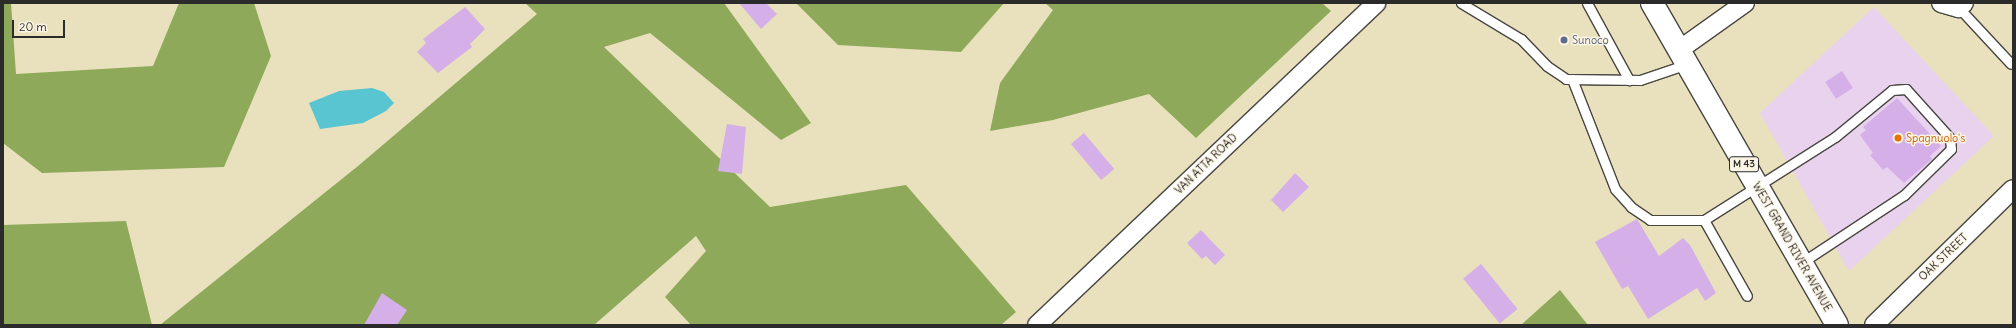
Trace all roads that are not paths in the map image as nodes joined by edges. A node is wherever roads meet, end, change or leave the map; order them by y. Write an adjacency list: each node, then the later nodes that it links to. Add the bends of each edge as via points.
1 (1376, 3): 17 (street, VAN ATTA ROAD)
2 (1461, 3): 10 (lane, via 1521,39 1548,66)
3 (1587, 3): 11 (lane)
4 (1652, 3): 8 (main road, WEST GRAND RIVER AVENUE / M 43)
5 (1745, 3): 8 (street)
6 (1941, 3): 7 (street)
7 (1961, 5): 9 (lane)
8 (1683, 57): 11 (lane); 12 (main road, WEST GRAND RIVER AVENUE / M 43)
9 (2011, 64)
10 (1572, 79): 11 (lane); 14 (lane, via 1615,189 1631,207 1650,220)
11 (1629, 80)
12 (1758, 187): 14 (lane); 15 (main road, WEST GRAND RIVER AVENUE / M 43); 15 (lane, via 1835,137 1895,88 1906,90 1950,138 1952,145 1948,153 1904,194)
13 (2013, 189): 19 (street, OAK STREET)
14 (1704, 220): 16 (lane)
15 (1801, 263): 18 (main road, WEST GRAND RIVER AVENUE / M 43)
16 (1747, 296)
17 (1037, 325)
18 (1837, 325)
19 (1874, 325)

